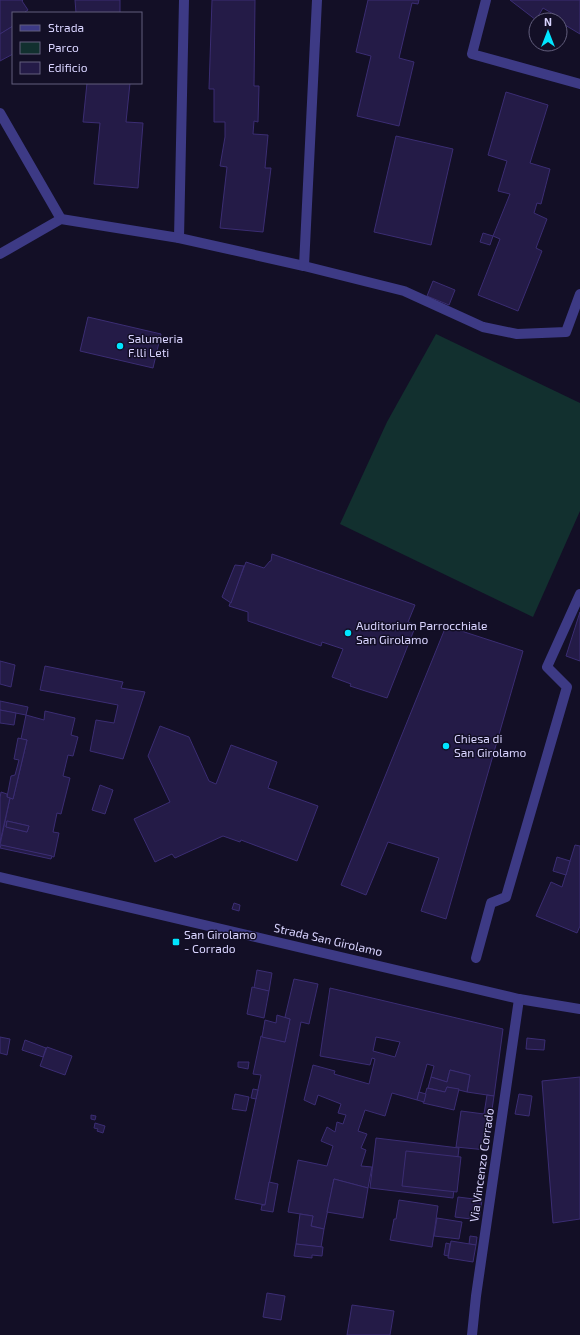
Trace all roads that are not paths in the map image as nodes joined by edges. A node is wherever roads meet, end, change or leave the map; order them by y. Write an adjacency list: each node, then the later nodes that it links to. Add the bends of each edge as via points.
1 (184, 0): 7 (street)
2 (317, 0): 9 (street)
3 (486, 0): 4 (street, via 472,54)
4 (580, 84)
5 (0, 113): 6 (street)
6 (61, 219): 7 (street); 8 (street)
7 (179, 238): 9 (street)
8 (0, 254)
9 (304, 266): 10 (street, via 404,291 483,327 517,334 566,332)
10 (580, 294)
11 (580, 594): 13 (street, via 547,667 567,687 506,897 491,903)
12 (0, 877): 14 (street, Strada San Girolamo)
13 (476, 958)
14 (519, 999): 15 (street, Strada San Girolamo); 16 (street, Via Vincenzo Corrado)
15 (580, 1009)
16 (472, 1335)

